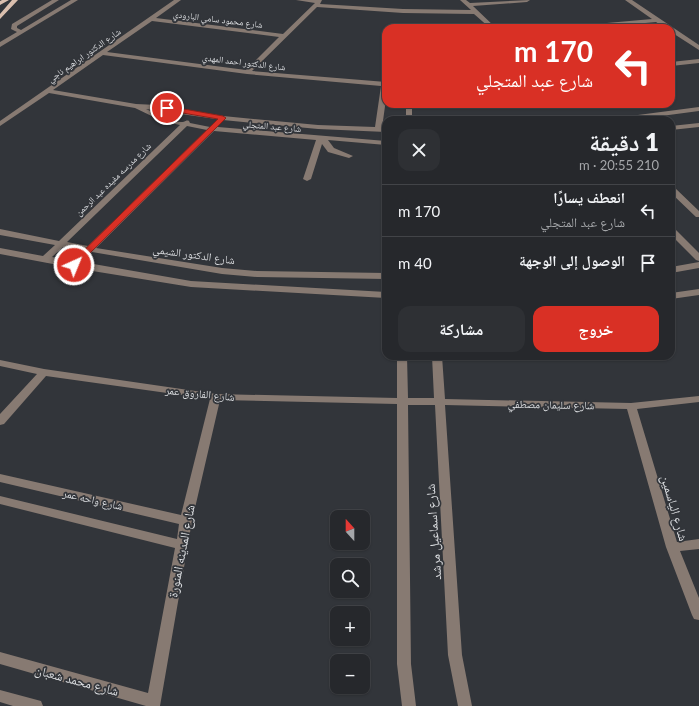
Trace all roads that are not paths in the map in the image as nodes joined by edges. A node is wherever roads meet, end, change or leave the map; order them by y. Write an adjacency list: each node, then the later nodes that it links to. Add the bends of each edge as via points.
1 (6, 0): 12 (main road)
2 (14, 0): 15 (main road)
3 (56, 0): 23 (street, via 14,25 14,29)
4 (75, 0): 23 (street)
5 (178, 0): 14 (street, شارع الدكتور ابراهيم ناجي)
6 (299, 0): 10 (street)
7 (473, 0): 11 (street)
8 (527, 0): 11 (street)
9 (628, 0): 17 (street)
10 (319, 2): 13 (street, via 382,10); 21 (street)
11 (465, 2): 13 (street)
12 (0, 3)
13 (475, 12): 18 (street)
14 (156, 15): 16 (street, شارع الدكتور ابراهيم ناجي); 21 (street, شارع محمود سامي البارودي)
15 (0, 17)
16 (150, 19): 24 (street, شارع محمود سامي البارودي); 27 (street, شارع الدكتور ابراهيم ناجي)
17 (658, 20): 19 (street); 20 (street)
18 (488, 24)
19 (616, 24)
20 (664, 24)
21 (290, 31): 24 (street)
22 (675, 31): 26 (street)
23 (22, 32): 25 (street)
24 (284, 36): 30 (street)
25 (0, 45)
26 (699, 48)
27 (101, 53): 30 (street, شارع الدكتور احمد المهدي); 32 (street, شارع الدكتور ابراهيم ناجي)
28 (699, 61): 29 (street)
29 (675, 64)
30 (247, 72): 31 (street, شارع الدكتور احمد المهدي)
31 (382, 84)
32 (48, 92): 33 (street, شارع عبد المتجلي); 39 (street, شارع الدكتور ابراهيم ناجي)
33 (136, 106): 36 (street, شارع عبد المتجلي); 40 (street, شارع عبد المتجلي, via 148,114)
34 (382, 107): 44 (street)
35 (699, 109): 37 (street)
36 (196, 113): 38 (street, شارع عبد المتجلي); 40 (street, شارع مدرسه مفيده عبد الرحمن)
37 (645, 116)
38 (223, 118): 43 (street); 44 (street, شارع عبد المتجلي)
39 (0, 124)
40 (184, 125): 43 (street, شارع عبد المتجلي); 54 (street, شارع مدرسه مفيده عبد الرحمن)
41 (699, 125): 42 (street)
42 (675, 128)
43 (212, 129): 46 (street, شارع عبد المتجلي); 55 (street)
44 (378, 130): 45 (street, شارع عبد المتجلي)
45 (382, 130)
46 (322, 139): 47 (street, شارع عبد المتجلي); 48 (street, via 327,147); 49 (street)
47 (382, 143)
48 (349, 156)
49 (307, 179)
50 (675, 193): 51 (street)
51 (699, 215)
52 (0, 232): 54 (street, شارع الدكتور الشيمي)
53 (675, 234): 57 (street)
54 (61, 244): 55 (street, شارع الدكتور الشيمي); 58 (street, شارع مدرسه مفيده عبد الرحمن)
55 (89, 249): 59 (street); 62 (street, شارع الدكتور الشيمي, via 206,269)
56 (0, 251): 58 (street)
57 (699, 258)
58 (45, 259): 59 (street)
59 (74, 265): 64 (street, via 212,286)
60 (699, 265): 61 (street)
61 (675, 269)
62 (382, 276)
63 (699, 292): 65 (street)
64 (382, 295)
65 (675, 295)
66 (402, 360): 72 (street)
67 (437, 360): 73 (street, شارع اسماعيل مرشد)
68 (0, 363): 69 (street, شارع الفاروق عمر)
69 (44, 372): 70 (street, شارع الفاروق عمر); 75 (street)
70 (216, 397): 72 (street, شارع الفاروق عمر); 78 (street, شارع المدينه المنورة)
71 (699, 399): 74 (street, شارع سليمان مصطفي)
72 (402, 402): 73 (street, شارع سليمان مصطفي); 87 (street, via 404,664)
73 (440, 402): 74 (street, شارع سليمان مصطفي); 88 (street, شارع اسماعيل مرشد, via 455,655)
74 (631, 406): 81 (street, شارع الياسمين)
75 (0, 421)
76 (0, 478): 78 (street, شارع واحه عمر)
77 (0, 500): 80 (street, شارع واحه عمر)
78 (186, 521): 80 (street, شارع المدينه المنورة)
79 (699, 544): 81 (street)
80 (182, 545): 85 (street, شارع المدينه المنورة)
81 (672, 547): 82 (street, شارع الياسمين)
82 (699, 615)
83 (0, 658): 85 (street, شارع محمد شعبان)
84 (0, 696): 86 (street)
85 (153, 703)
86 (36, 706)
87 (409, 706)
88 (465, 706)

